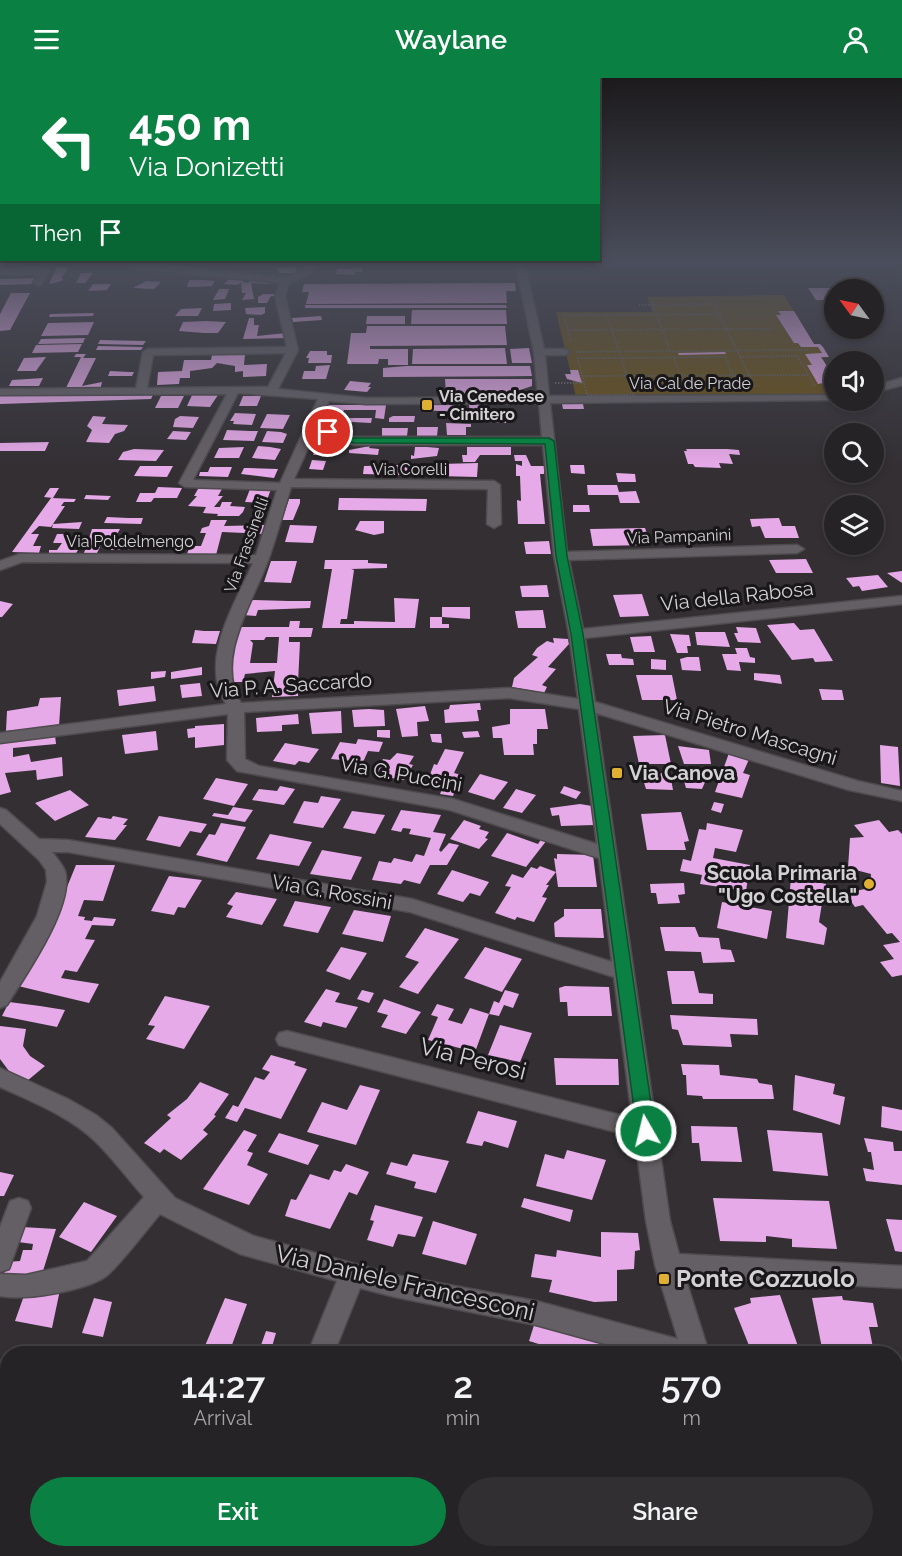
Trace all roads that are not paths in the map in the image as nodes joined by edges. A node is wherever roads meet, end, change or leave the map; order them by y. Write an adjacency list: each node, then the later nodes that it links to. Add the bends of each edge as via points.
1 (288, 330): 3 (street)
2 (535, 330): 4 (street)
3 (292, 350): 9 (street); 10 (street, via 148,352)
4 (539, 352): 5 (street); 14 (street)
5 (566, 352)
6 (902, 381): 7 (street)
7 (884, 387)
8 (234, 390): 9 (street, Via Cal de Prade); 10 (street, Via Cal de Prade); 17 (street, via 185,483)
9 (272, 390): 12 (street, Via Cal de Prade)
10 (141, 391): 11 (street, Via Cal de Prade)
11 (0, 393)
12 (325, 397): 14 (street, Via Cal de Prade, via 366,401); 15 (street, Via Frassinelli)
13 (824, 398): 14 (street, Via Cal de Prade)
14 (546, 400): 16 (street)
15 (310, 431): 16 (street, via 328,432 354,441); 17 (street, Via Frassinelli)
16 (549, 441): 20 (street)
17 (286, 485): 18 (street, Via Corelli, via 494,485); 21 (street, Via Frassinelli)
18 (495, 524)
19 (797, 549): 20 (street, Via Pampanini)
20 (561, 556): 24 (street)
21 (262, 559): 22 (street, Via Poldelmengo, via 20,558); 26 (street, Via Frassinelli, via 225,650 229,697)
22 (0, 566)
23 (902, 600): 24 (street, Via della Rabosa)
24 (577, 634): 25 (street)
25 (586, 705): 26 (street, Via P. A. Saccardo, via 485,693); 28 (street, Via Pietro Mascagni, via 855,786); 31 (street)
26 (236, 708): 27 (street, Via P. A. Saccardo); 31 (street, Via G. Puccini, via 236,759 243,767 453,805)
27 (0, 738)
28 (902, 796)
29 (0, 814): 30 (street)
30 (32, 845): 32 (street, Via G. Rossini, via 68,846 412,906); 33 (street, via 53,866 57,885 39,933)
31 (607, 854): 32 (street)
32 (624, 973): 36 (street)
33 (0, 1000)
34 (287, 1039): 36 (street, Via Perosi)
35 (0, 1077): 37 (street, Via Daniele Francesconi, via 88,1122)
36 (646, 1131): 40 (street)
37 (158, 1199): 41 (street, Via Daniele Francesconi, via 249,1246); 43 (street, via 96,1269 26,1286)
38 (19, 1208): 39 (street)
39 (0, 1261)
40 (668, 1265): 42 (street); 46 (street)
41 (352, 1275): 44 (street); 45 (street, Via Daniele Francesconi, via 536,1312)
42 (902, 1277)
43 (0, 1285)
44 (324, 1346)
45 (658, 1346)
46 (694, 1346)

